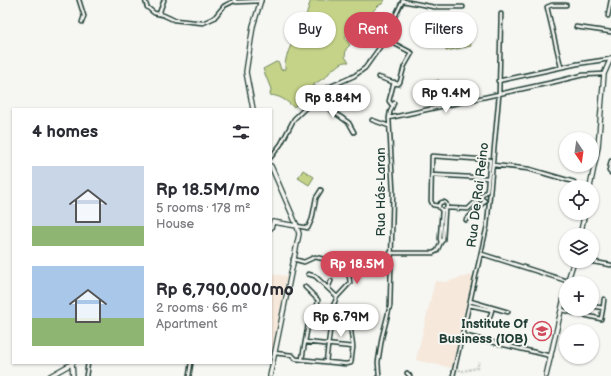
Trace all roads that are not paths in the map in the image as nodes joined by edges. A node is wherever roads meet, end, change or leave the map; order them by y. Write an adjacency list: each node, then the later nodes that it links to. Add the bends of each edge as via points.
1 (79, 0): 13 (street, via 84,16)
2 (145, 0): 10 (street, via 151,11)
3 (164, 0): 10 (street)
4 (234, 0): 5 (street); 10 (street, via 224,6 214,18 203,23 174,20)
5 (261, 0): 25 (street, via 253,26 246,72)
6 (403, 0): 9 (street, via 445,8); 24 (street, via 380,46 365,68 327,88)
7 (611, 0): 12 (street)
8 (566, 5): 18 (street, via 547,7)
9 (463, 7)
10 (160, 14)
11 (501, 14): 21 (street, Rua De Rai Reino)
12 (608, 16)
13 (82, 22)
14 (576, 27): 15 (street)
15 (611, 32)
16 (402, 47): 22 (street, via 412,54 399,83)
17 (611, 59): 18 (street); 19 (street)
18 (561, 67): 21 (street)
19 (604, 74): 23 (street, via 583,75); 38 (street, via 598,147)
20 (378, 77): 22 (street)
21 (498, 81): 23 (street, Rua De Rai Reino)
22 (394, 82): 26 (street, Rua Hás-Laran, via 389,101 393,104)
23 (499, 94): 26 (street); 32 (street, Rua De Rai Reino)
24 (316, 99): 29 (street, via 350,123); 30 (street, via 294,118)
25 (253, 108)
26 (390, 118): 28 (street, Rua Hás-Laran)
27 (372, 120): 28 (street)
28 (390, 126): 46 (street, Rua Hás-Laran, via 393,190)
29 (354, 132)
30 (272, 156)
31 (611, 161): 34 (street)
32 (492, 165): 37 (street, via 529,169); 47 (street, Rua De Rai Reino)
33 (272, 168): 45 (street)
34 (611, 173)
35 (432, 175): 36 (street); 36 (street, via 432,156 490,160); 41 (street, via 431,201 433,205)
36 (488, 178): 40 (street, via 487,191)
37 (567, 180)
38 (591, 180)
39 (321, 190): 45 (street, via 316,198 308,228)
40 (480, 197): 42 (street, via 468,209); 43 (street, via 485,201)
41 (440, 206): 42 (street); 42 (street, via 442,203 446,204)
42 (444, 209): 46 (street, via 441,242 437,251)
43 (466, 220)
44 (272, 225): 45 (street, via 273,222)
45 (297, 226): 48 (street, via 299,234)
46 (390, 253): 86 (street, Rua Hás-Laran, via 390,306 378,362)
47 (482, 254): 52 (street); 58 (street, Rua De Rai Reino)
48 (293, 259): 56 (street, via 304,262 315,257 345,264 350,284); 72 (street)
49 (599, 263): 50 (street)
50 (611, 265)
51 (308, 274): 55 (street, via 315,276)
52 (559, 279)
53 (331, 281): 55 (street)
54 (305, 287): 66 (street, via 318,300)
55 (328, 288): 56 (street)
56 (337, 298): 62 (street)
57 (604, 299): 60 (street)
58 (469, 303): 61 (street); 65 (street, via 492,310); 68 (street, Rua De Rai Reino)
59 (599, 307): 60 (street)
60 (603, 308): 64 (street, via 602,319)
61 (508, 312)
62 (333, 313): 67 (street); 71 (street, via 349,316)
63 (560, 316): 73 (street)
64 (589, 316)
65 (489, 320)
66 (314, 326): 67 (street); 69 (street, via 307,326)
67 (330, 329): 70 (street)
68 (462, 335): 73 (street); 88 (street, Rua De Rai Reino)
69 (305, 342): 70 (street); 74 (street)
70 (328, 345): 71 (street); 75 (street)
71 (353, 346): 75 (street, via 352,363)
72 (274, 353): 74 (street, via 292,355); 85 (street)
73 (550, 356): 89 (street)
74 (302, 360): 75 (street)
75 (326, 362)
76 (71, 364): 81 (street)
77 (73, 364): 82 (street)
78 (88, 364): 83 (street)
79 (191, 364): 84 (street)
80 (407, 373): 87 (street)
81 (50, 376)
82 (73, 376)
83 (86, 376)
84 (189, 376)
85 (271, 376)
86 (379, 376)
87 (410, 376)
88 (453, 376)
89 (546, 376)

